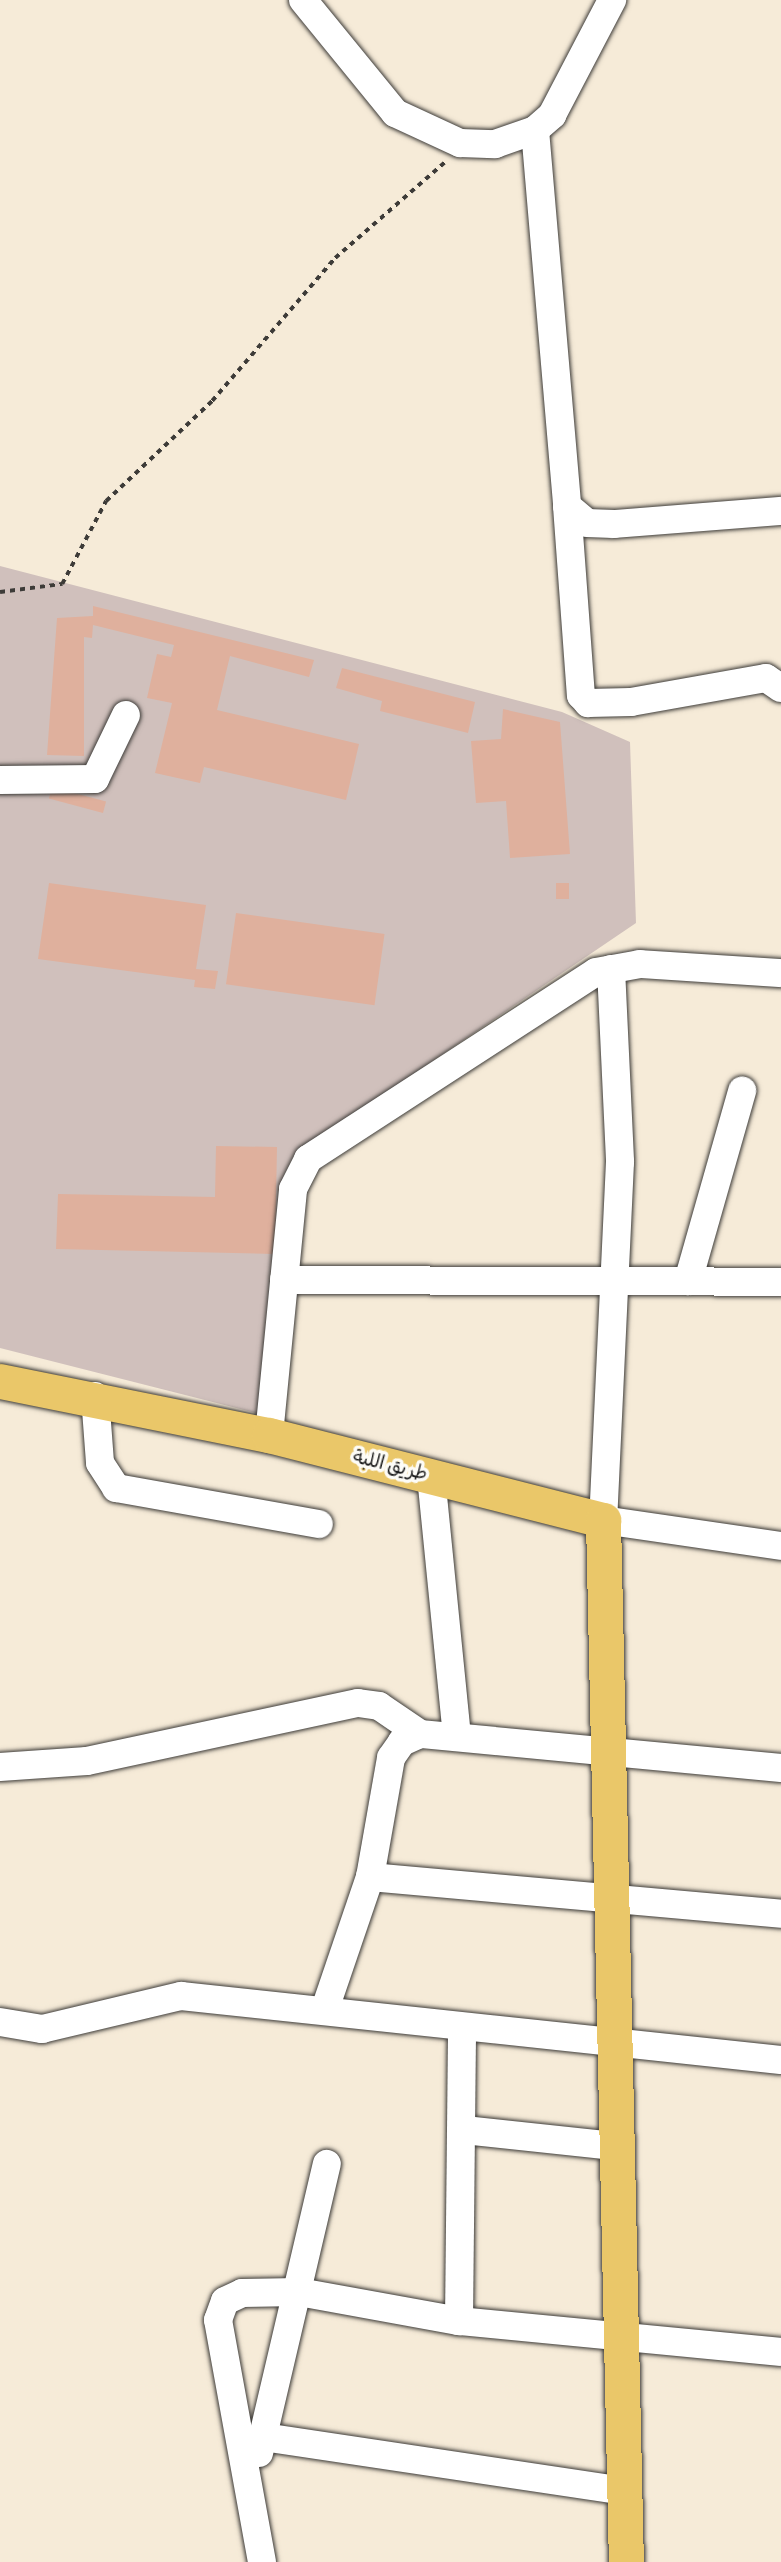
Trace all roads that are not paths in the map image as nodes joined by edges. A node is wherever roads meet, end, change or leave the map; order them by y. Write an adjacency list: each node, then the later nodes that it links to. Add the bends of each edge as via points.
1 (303, 0): 3 (street, via 395,113 460,143 495,144)
2 (612, 0): 3 (street, via 567,94)
3 (535, 130): 4 (street)
4 (567, 506): 5 (street, via 587,523 614,524); 6 (street, via 581,695 588,703 631,702 766,678)
5 (781, 511)
6 (781, 688)
7 (126, 715): 8 (street, via 95,779)
8 (0, 780)
9 (611, 969): 10 (street, via 640,964); 12 (street, via 574,982 308,1159 293,1189); 14 (street, via 620,1162)
10 (781, 973)
11 (741, 1091): 13 (street)
12 (284, 1280): 14 (street); 18 (street)
13 (688, 1280): 14 (street); 15 (street)
14 (614, 1281): 20 (street)
15 (781, 1282)
16 (0, 1381): 17 (main road, طريق اللبة)
17 (95, 1396): 18 (main road, طريق اللبة); 21 (street, via 100,1463 116,1488)
18 (269, 1435): 19 (main road, طريق اللبة)
19 (431, 1476): 20 (main road, طريق اللبة); 24 (street)
20 (603, 1520): 22 (street, طريق اللبة); 25 (main road)
21 (319, 1524)
22 (781, 1546)
23 (420, 1734): 24 (street); 26 (street, via 379,1706 358,1703 87,1761); 28 (street, via 402,1742 391,1758)
24 (457, 1737): 25 (street)
25 (606, 1752): 27 (street); 29 (main road)
26 (0, 1767)
27 (781, 1768)
28 (370, 1877): 29 (street); 31 (street)
29 (609, 1901): 30 (street); 34 (main road)
30 (781, 1914)
31 (325, 2010): 32 (street, via 167,1996 42,2029); 33 (street)
32 (0, 2022)
33 (461, 2029): 34 (street); 36 (street)
34 (611, 2045): 35 (street); 37 (main road)
35 (781, 2060)
36 (464, 2130): 37 (street); 40 (street)
37 (614, 2147): 41 (main road)
38 (327, 2164): 39 (street)
39 (299, 2292): 40 (street); 43 (street); 44 (street, via 242,2292 225,2301 218,2320)
40 (459, 2321): 41 (street)
41 (617, 2339): 42 (street); 45 (main road)
42 (781, 2352)
43 (264, 2437): 44 (street); 45 (street)
44 (250, 2490): 46 (street)
45 (624, 2491): 47 (main road)
46 (262, 2562)
47 (626, 2562)

